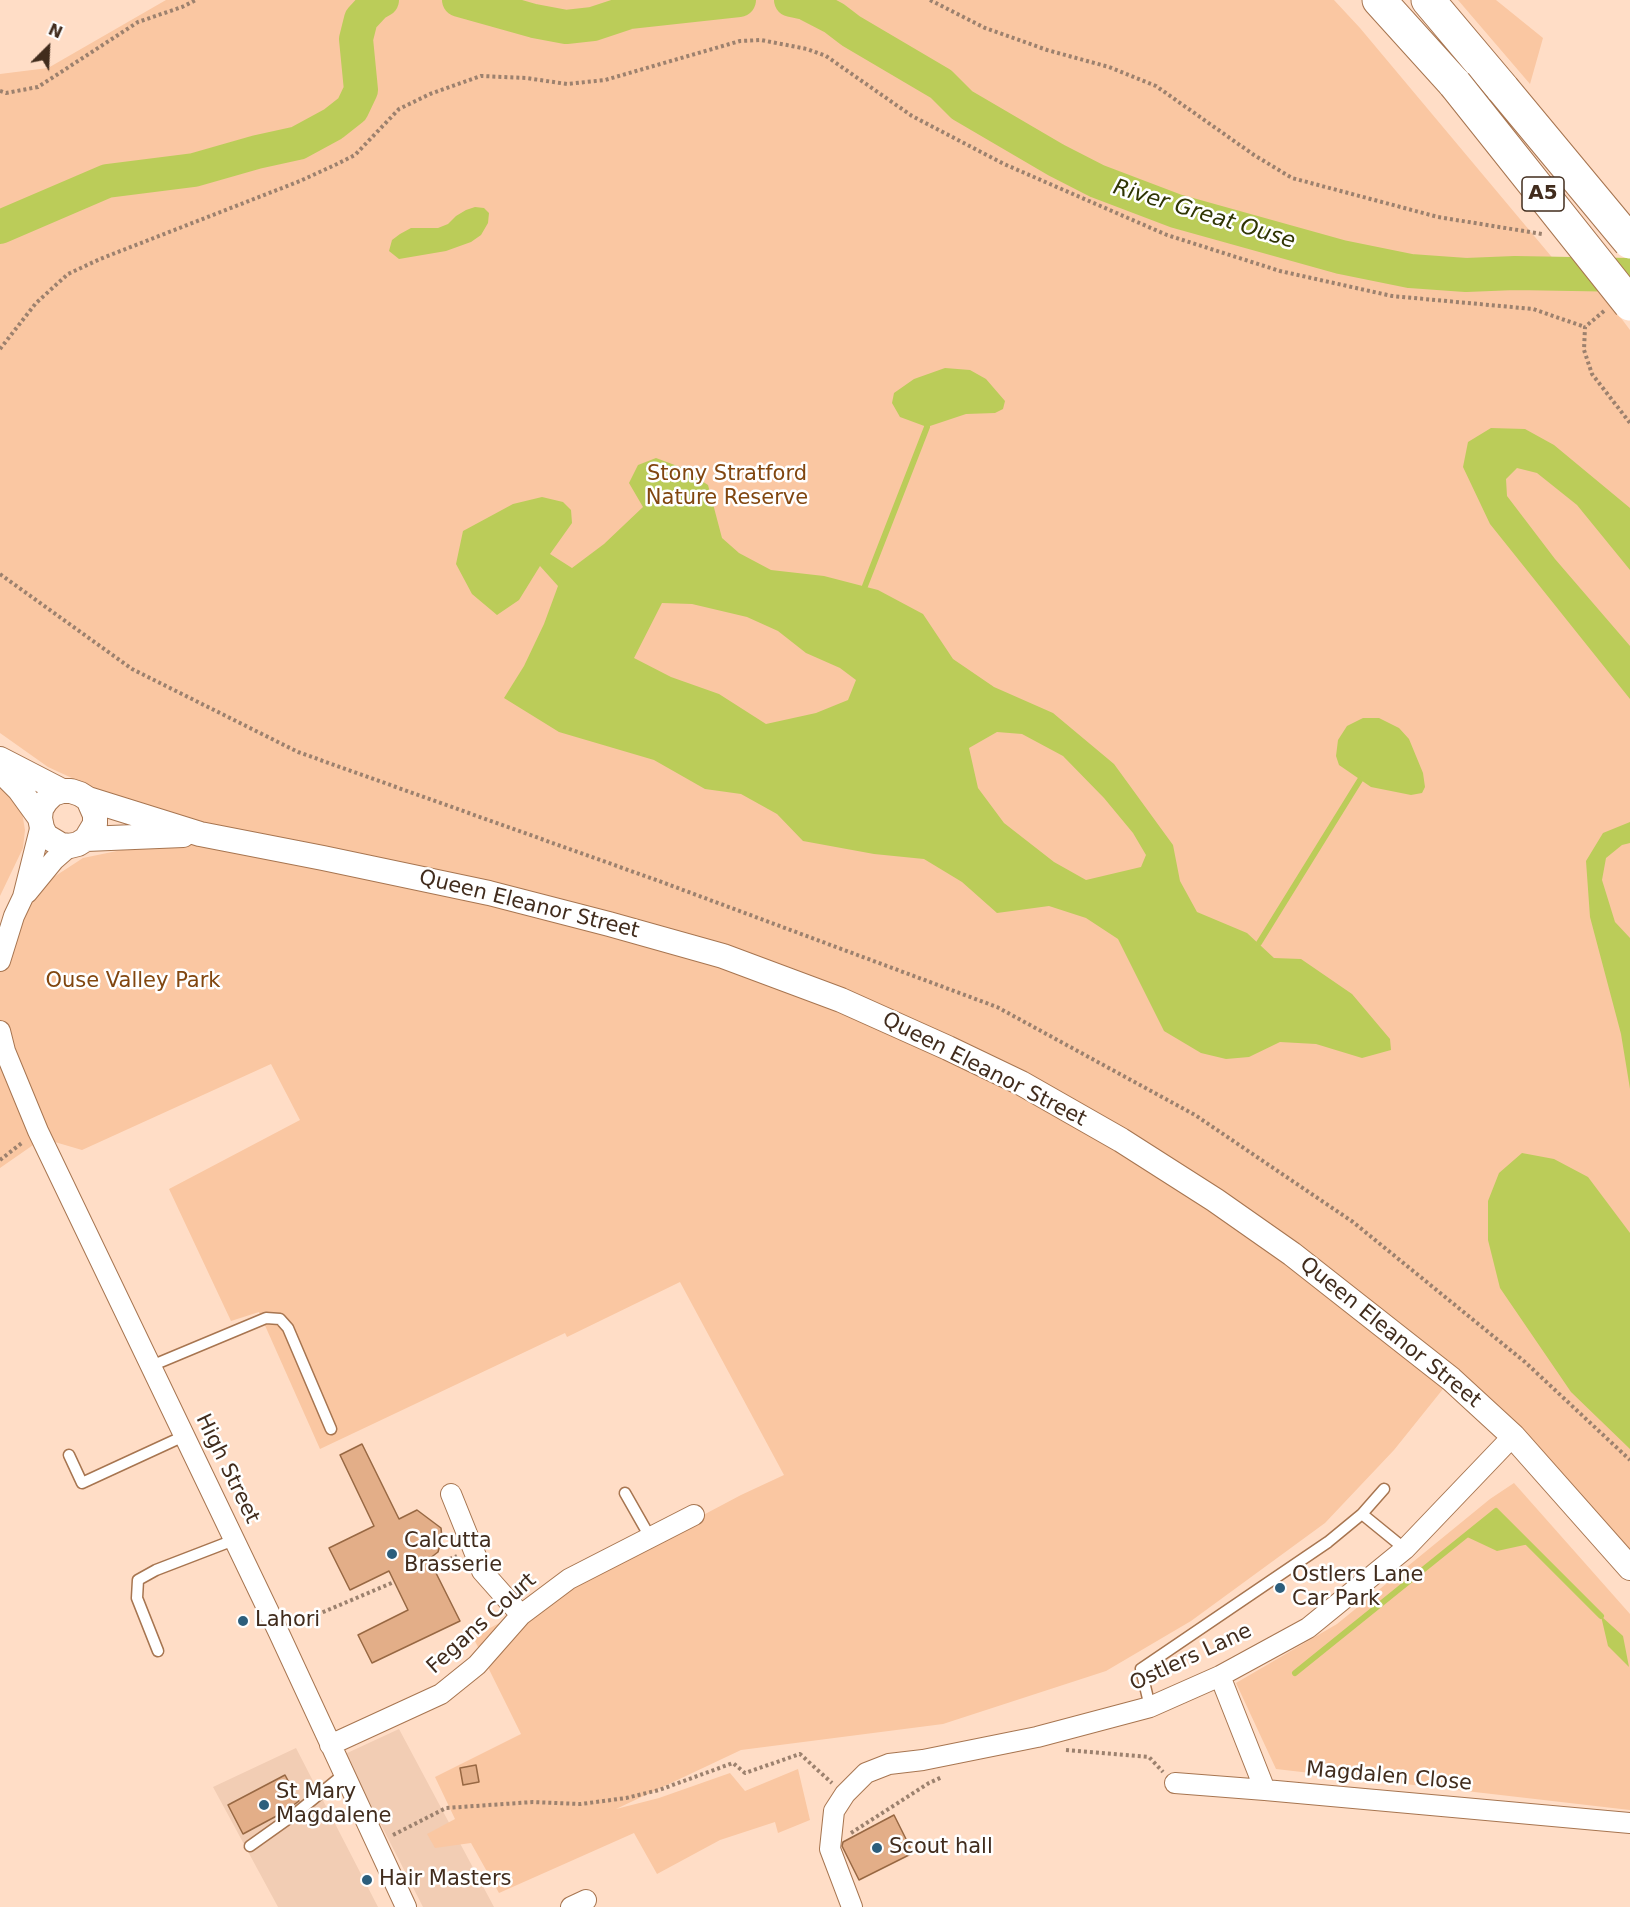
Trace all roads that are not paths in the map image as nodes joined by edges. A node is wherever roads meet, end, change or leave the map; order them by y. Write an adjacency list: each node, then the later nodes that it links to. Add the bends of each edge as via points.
1 (1379, 0): 4 (highway, A5, bridge, via 1455,84)
2 (1428, 0): 3 (highway, A5, bridge)
3 (1630, 242)
4 (1620, 305)
5 (0, 759): 7 (street)
6 (0, 770): 9 (street, via 19,789)
7 (62, 791): 8 (street); 9 (street, via 46,801)
8 (88, 799): 10 (street, Queen Eleanor Street); 11 (street, via 95,824 92,832)
9 (40, 822): 11 (street, via 46,836 61,845); 12 (street)
10 (200, 834): 11 (street, Queen Eleanor Street); 18 (street, Queen Eleanor Street, via 489,893 723,956 842,1000 948,1048 1021,1083 1215,1200 1292,1254 1452,1379)
11 (78, 842): 12 (street, via 54,860)
12 (23, 897): 13 (street)
13 (0, 961)
14 (0, 1031): 15 (street, High Street, via 38,1131)
15 (151, 1366): 16 (lane, via 266,1318 277,1318 288,1328); 17 (street, High Street)
16 (331, 1429)
17 (184, 1436): 19 (lane, via 82,1483); 26 (street, High Street)
18 (1514, 1436): 27 (street, Ostlers Lane); 28 (street, Queen Eleanor Street)
19 (69, 1455)
20 (1384, 1489): 23 (lane)
21 (625, 1493): 25 (lane)
22 (452, 1494): 29 (street, via 482,1571)
23 (1362, 1514): 27 (lane); 32 (lane, via 1328,1542 1141,1669)
24 (694, 1515): 25 (street, Fegans Court)
25 (650, 1537): 29 (street, Fegans Court, via 569,1579)
26 (234, 1540): 30 (lane, via 138,1580 137,1598); 33 (street, High Street)
27 (1405, 1549): 31 (street, Ostlers Lane, via 1308,1628)
28 (1630, 1568)
29 (521, 1615): 33 (street, Fegans Court, via 477,1665 441,1694)
30 (158, 1651)
31 (1220, 1676): 32 (street, Ostlers Lane); 36 (street)
32 (1150, 1707): 40 (street, Ostlers Lane, via 1036,1737 889,1764 867,1773 834,1811 830,1849)
33 (330, 1745): 34 (street, High Street)
34 (344, 1774): 38 (lane); 39 (street, High Street)
35 (1174, 1783): 36 (street, Magdalen Close)
36 (1265, 1791): 37 (street, Magdalen Close)
37 (1630, 1823)
38 (250, 1846)
39 (406, 1907)
40 (852, 1907)

